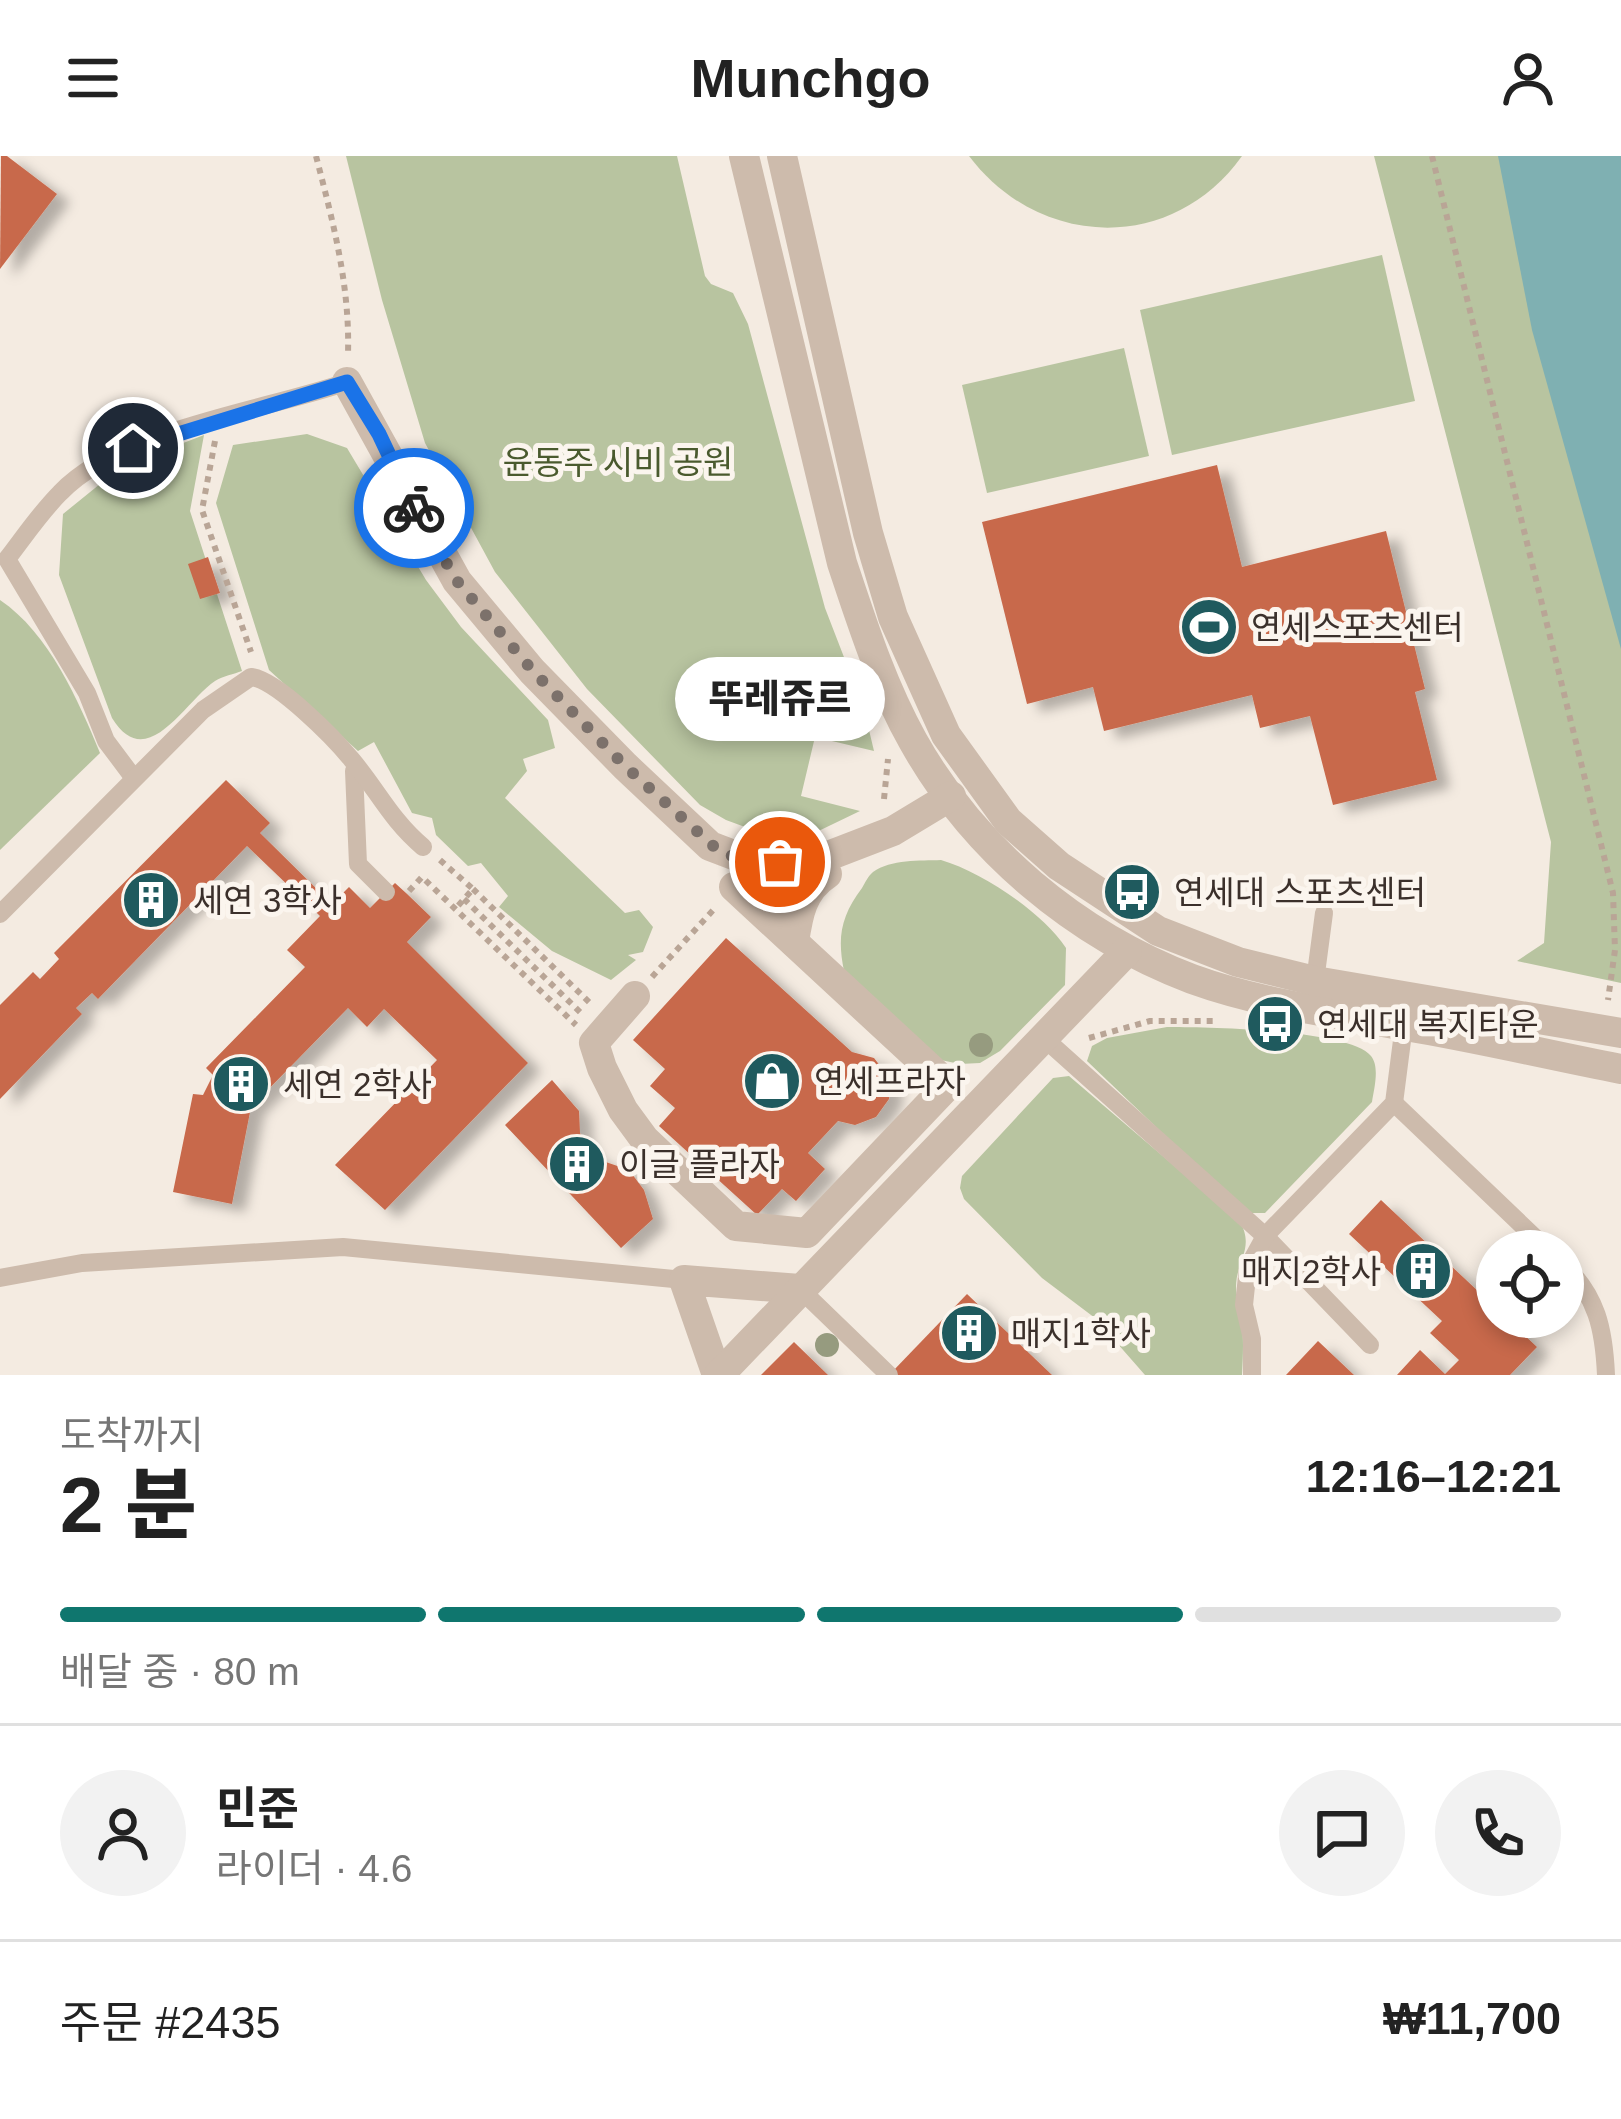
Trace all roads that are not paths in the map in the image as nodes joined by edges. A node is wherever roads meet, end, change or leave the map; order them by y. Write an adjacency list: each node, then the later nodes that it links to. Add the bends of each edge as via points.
1 (744, 156): 7 (street, via 842,563 896,706)
2 (782, 156): 16 (street, via 868,533 893,617 946,735 1008,821 1157,932)
3 (347, 382): 4 (lane, via 166,436 91,468 61,491); 7 (street, via 457,581 532,670 710,846 752,862 828,856)
4 (4, 563): 6 (lane)
5 (352, 760): 6 (lane, via 260,678 224,693); 8 (lane, via 392,819); 11 (lane, via 358,864)
6 (133, 777): 13 (lane)
7 (951, 796): 15 (street, via 1019,874)
8 (423, 847)
9 (827, 874): 14 (street, via 802,903)
10 (734, 887): 14 (street)
11 (396, 893)
12 (1324, 913): 16 (lane)
13 (0, 914)
14 (794, 943): 17 (street, via 948,1085 807,1233 736,1226 623,1110 602,1069 603,1033)
15 (1126, 951): 18 (street, via 1267,1000); 20 (street)
16 (1316, 981): 19 (street)
17 (635, 996)
18 (1404, 1025): 21 (street); 22 (lane)
19 (1621, 1033)
20 (1053, 1046): 24 (lane); 27 (street)
21 (1621, 1069)
22 (1394, 1103): 23 (lane); 24 (lane)
23 (1528, 1230)
24 (1265, 1236): 29 (lane); 32 (lane, via 1244,1284)
25 (0, 1278): 26 (lane, via 82,1263 343,1247)
26 (685, 1280): 27 (street); 30 (street)
27 (800, 1288): 30 (street); 31 (lane)
28 (1584, 1289): 33 (lane, via 1601,1325)
29 (1370, 1345)
30 (718, 1375)
31 (889, 1375)
32 (1252, 1375)
33 (1606, 1375)

